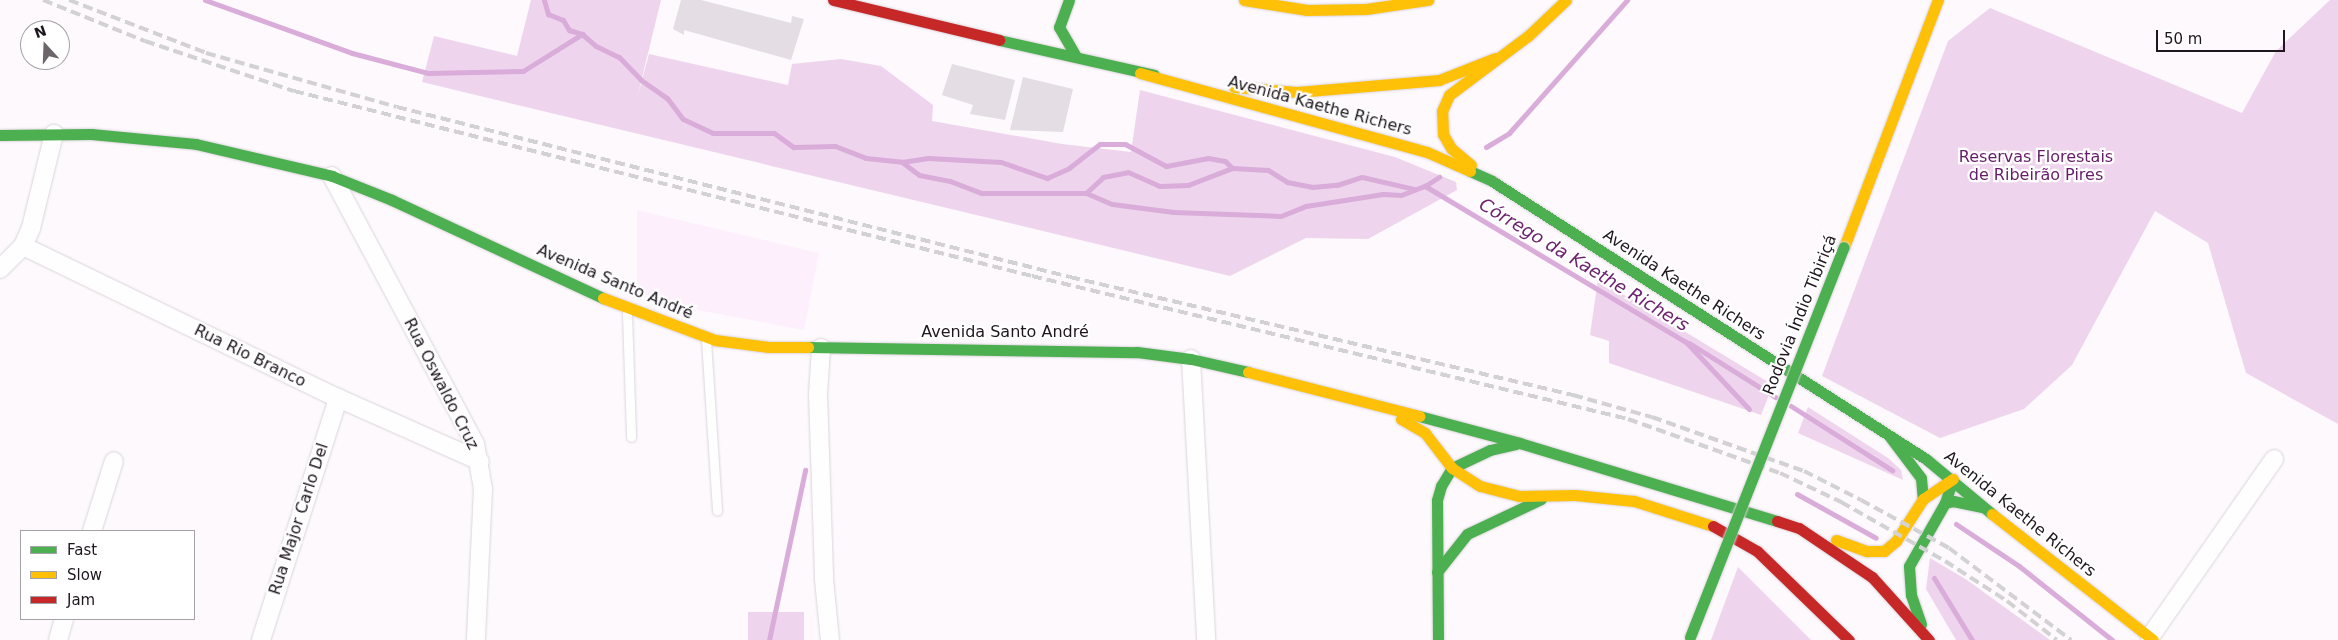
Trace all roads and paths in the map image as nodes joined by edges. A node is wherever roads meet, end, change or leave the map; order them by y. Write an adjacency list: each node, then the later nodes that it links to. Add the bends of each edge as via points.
1 (833, 0): 7 (main road, Avenida Kaethe Richers, via 956,31)
2 (1069, 0): 7 (main road, via 1059,27)
3 (1244, 0): 4 (main road, via 1307,10 1366,9)
4 (1428, 0)
5 (1566, 0): 8 (main road, via 1528,36)
6 (1938, 0): 43 (main road, Rodovia Índio Tibiriçá, bridge)
7 (1076, 56): 9 (main road, Avenida Kaethe Richers, via 1100,65)
8 (1495, 58): 9 (main road, Avenida Kaethe Richers, via 1439,80 1298,92 1250,90); 13 (main road, via 1449,96 1441,122 1451,148)
9 (1140, 73): 13 (main road, Avenida Kaethe Richers, via 1427,152)
10 (54, 134): 11 (main road, Avenida Santo André); 12 (main road, Avenida Santo André, via 131,136 196,144); 14 (street, via 31,228)
11 (0, 135)
12 (332, 176): 16 (main road, Avenida Santo André, via 392,200); 27 (street, Rua Oswaldo Cruz, via 468,431)
13 (1492, 181): 23 (main road, Avenida Kaethe Richers)
14 (23, 246): 15 (street); 20 (street, Rua Rio Branco)
15 (0, 270)
16 (627, 308): 17 (main road, Avenida Santo André); 22 (lane)
17 (706, 337): 18 (main road, Avenida Santo André, via 769,347); 37 (lane)
18 (821, 348): 19 (main road, Avenida Santo André, via 1082,348); 48 (street, via 818,394 824,579)
19 (1191, 359): 21 (main road, Avenida Santo André, via 1284,380); 49 (street)
20 (338, 398): 27 (street, Rua Rio Branco); 46 (street, Rua Major Carlo Del)
21 (1382, 408): 24 (main road, Avenida Santo André); 29 (main road, Avenida Santo André, via 1425,433)
22 (631, 437)
23 (1890, 437): 31 (main road, Avenida Kaethe Richers); 34 (main road, via 1918,473)
24 (1520, 443): 28 (main road); 29 (main road, via 1476,455); 38 (main road, Avenida Santo André)
25 (2274, 459): 44 (street)
26 (114, 461): 39 (street)
27 (480, 461): 47 (street, Rua Oswaldo Cruz, via 482,537)
28 (1494, 461)
29 (1452, 468): 32 (main road, Avenida Santo André, via 1480,486); 40 (main road, via 1437,500)
30 (1490, 475): 32 (main road)
31 (1952, 479): 34 (main road); 35 (main road); 36 (main road, Avenida Kaethe Richers)
32 (1500, 492): 33 (main road, Avenida Santo André)
33 (1547, 496): 40 (main road, via 1467,534); 51 (main road, Avenida Santo André, via 1634,501 1706,522 1757,551)
34 (1923, 499): 38 (main road, Avenida Santo André, via 1896,542 1884,551 1867,551)
35 (1945, 503): 36 (main road, via 1959,501); 42 (main road, via 1909,566 1911,595)
36 (1982, 507): 44 (main road, Avenida Kaethe Richers)
37 (717, 511)
38 (1799, 528): 42 (main road, via 1872,577)
39 (92, 530)
40 (1437, 572): 50 (main road)
41 (64, 620): 45 (street)
42 (1926, 636)
43 (1689, 638)
44 (2151, 639)
45 (58, 640)
46 (261, 640)
47 (476, 640)
48 (830, 640)
49 (1206, 640)
50 (1438, 640)
51 (1849, 640)

